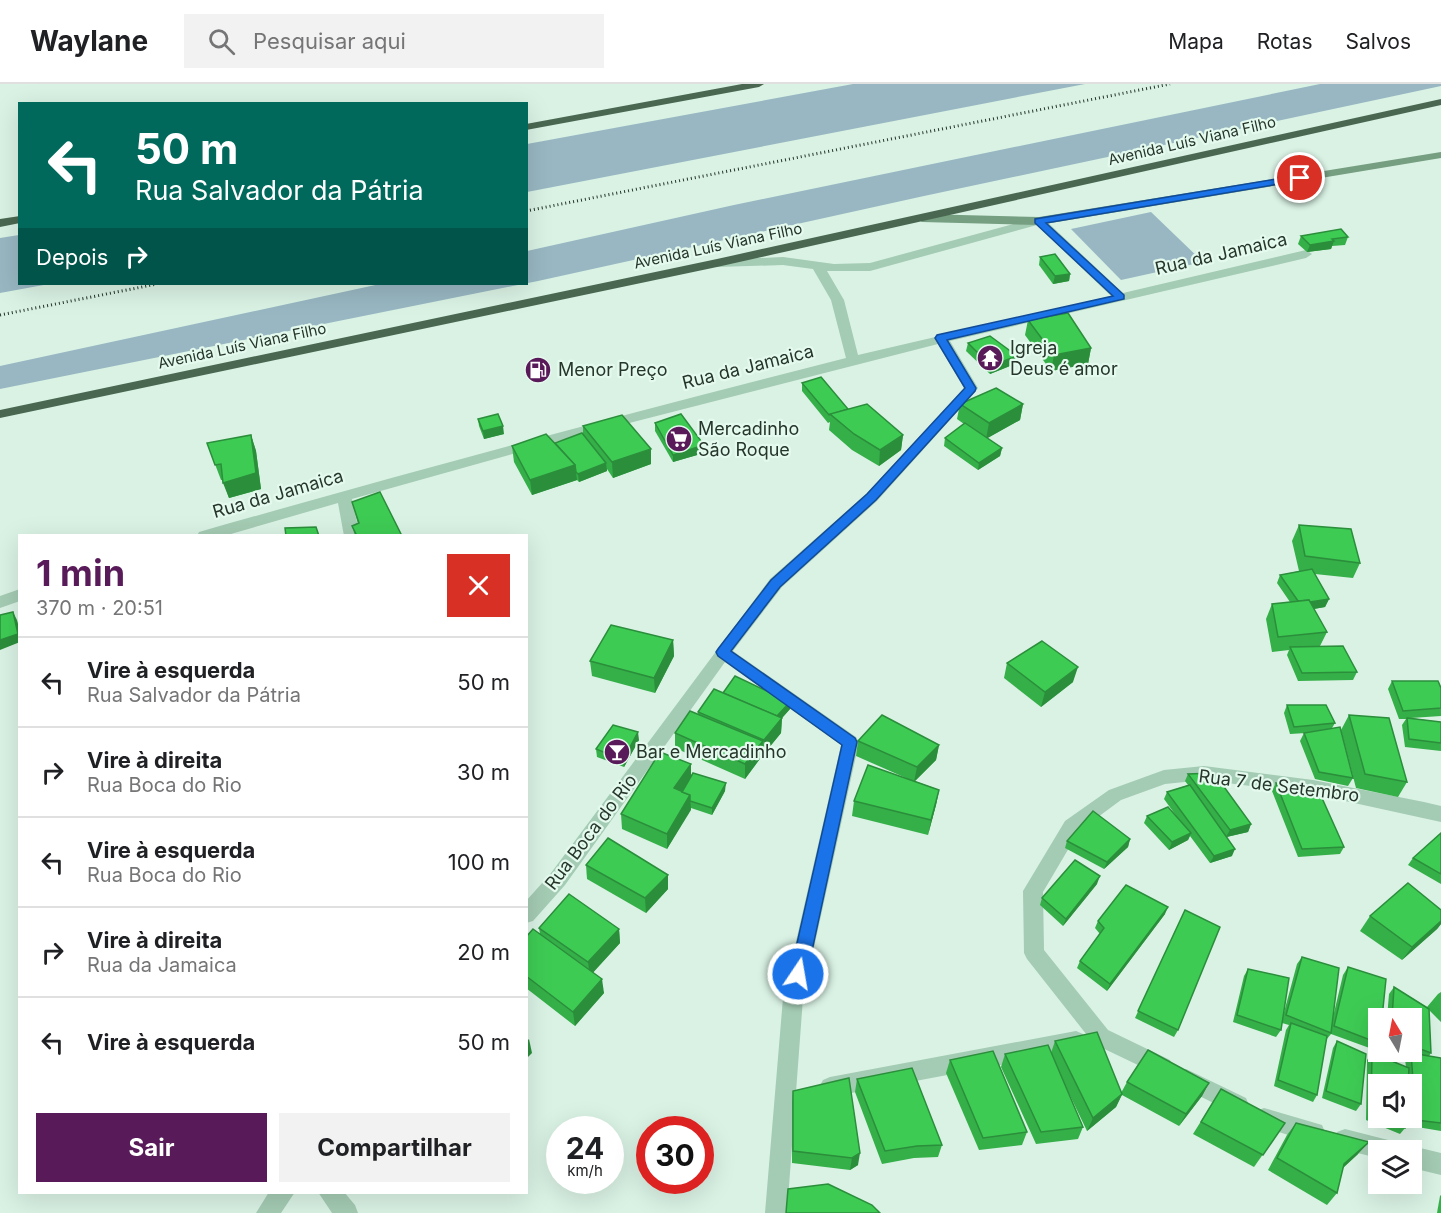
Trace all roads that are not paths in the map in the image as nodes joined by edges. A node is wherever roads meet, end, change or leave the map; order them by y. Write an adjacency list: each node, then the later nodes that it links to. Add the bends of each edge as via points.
1 (759, 84): 3 (highway)
2 (1441, 102): 5 (highway, Avenida Luís Viana Filho)
3 (528, 127)
4 (1441, 155): 7 (main road)
5 (922, 218): 7 (main road); 10 (highway, Avenida Luís Viana Filho)
6 (18, 219): 8 (highway)
7 (1039, 221): 11 (street, via 870,267); 12 (street)
8 (0, 223)
9 (1306, 254): 12 (street, Rua da Jamaica)
10 (717, 263): 11 (street, via 783,261); 15 (highway, Avenida Luís Viana Filho)
11 (818, 267): 14 (street, via 839,300)
12 (1120, 297): 13 (street, Rua da Jamaica)
13 (941, 338): 14 (street, Rua da Jamaica); 21 (street, Rua Boca do Rio, via 970,388 872,497 776,584)
14 (853, 360): 16 (street, Rua da Jamaica)
15 (0, 414)
16 (344, 495): 17 (street, Rua da Jamaica); 18 (street)
17 (211, 534)
18 (352, 534)
19 (18, 596): 20 (street)
20 (0, 602)
21 (723, 652): 23 (street, Rua Boca do Rio, via 558,879); 25 (street, via 850,742 793,998)
22 (1441, 814): 24 (street, Rua 7 de Setembro, via 1313,787 1204,773 1164,777 1115,795 1072,826 1033,891 1034,953)
23 (528, 913)
24 (1101, 1037): 25 (street); 26 (street, Rua 7 de Setembro, via 1269,1120)
25 (785, 1096): 33 (street)
26 (1368, 1145)
27 (1422, 1159): 28 (street)
28 (1441, 1164)
29 (282, 1194): 31 (street)
30 (331, 1194): 32 (street)
31 (267, 1213)
32 (347, 1213)
33 (776, 1213)

